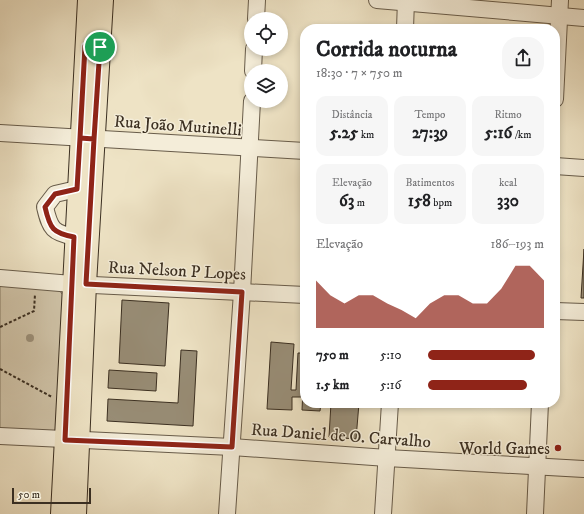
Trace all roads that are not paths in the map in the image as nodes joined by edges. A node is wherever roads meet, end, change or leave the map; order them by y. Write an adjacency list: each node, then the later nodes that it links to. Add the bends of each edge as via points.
1 (88, 0): 12 (main road)
2 (103, 0): 12 (main road)
3 (256, 0): 7 (street)
4 (377, 0): 6 (street)
5 (560, 0): 8 (street)
6 (406, 1): 8 (street); 10 (street)
7 (256, 12)
8 (559, 17): 9 (street); 11 (street)
9 (584, 18)
10 (405, 24)
11 (559, 24)
12 (92, 46): 15 (main road)
13 (252, 108): 16 (street)
14 (0, 133): 15 (street, Rua João Mutinelli)
15 (87, 139): 16 (street, Rua João Mutinelli); 20 (main road); 21 (main road)
16 (250, 149): 17 (street, Rua João Mutinelli); 24 (street)
17 (300, 151)
18 (560, 166): 19 (street)
19 (584, 168)
20 (77, 189): 21 (main road); 21 (street, via 55,194 45,207 48,222 59,234)
21 (80, 232): 23 (main road)
22 (0, 278): 23 (street, Rua Nelson P Lopes)
23 (79, 284): 24 (street, Rua Nelson P Lopes); 31 (main road); 31 (main road, via 67,405)
24 (242, 292): 25 (street, Rua Nelson P Lopes); 32 (street)
25 (300, 295)
26 (560, 310): 27 (street)
27 (584, 312)
28 (390, 408): 33 (street)
29 (540, 408): 34 (street)
30 (0, 436): 31 (street, Rua Daniel de O. Carvalho)
31 (72, 440): 32 (street, Rua Daniel de O. Carvalho); 36 (main road); 37 (main road)
32 (232, 447): 33 (street, Rua Daniel de O. Carvalho); 38 (street)
33 (387, 458): 34 (street, Rua Daniel de O. Carvalho); 39 (street)
34 (537, 466): 35 (street, Rua Daniel de O. Carvalho); 40 (street)
35 (584, 469)
36 (61, 514)
37 (76, 514)
38 (227, 514)
39 (384, 514)
40 (535, 514)

